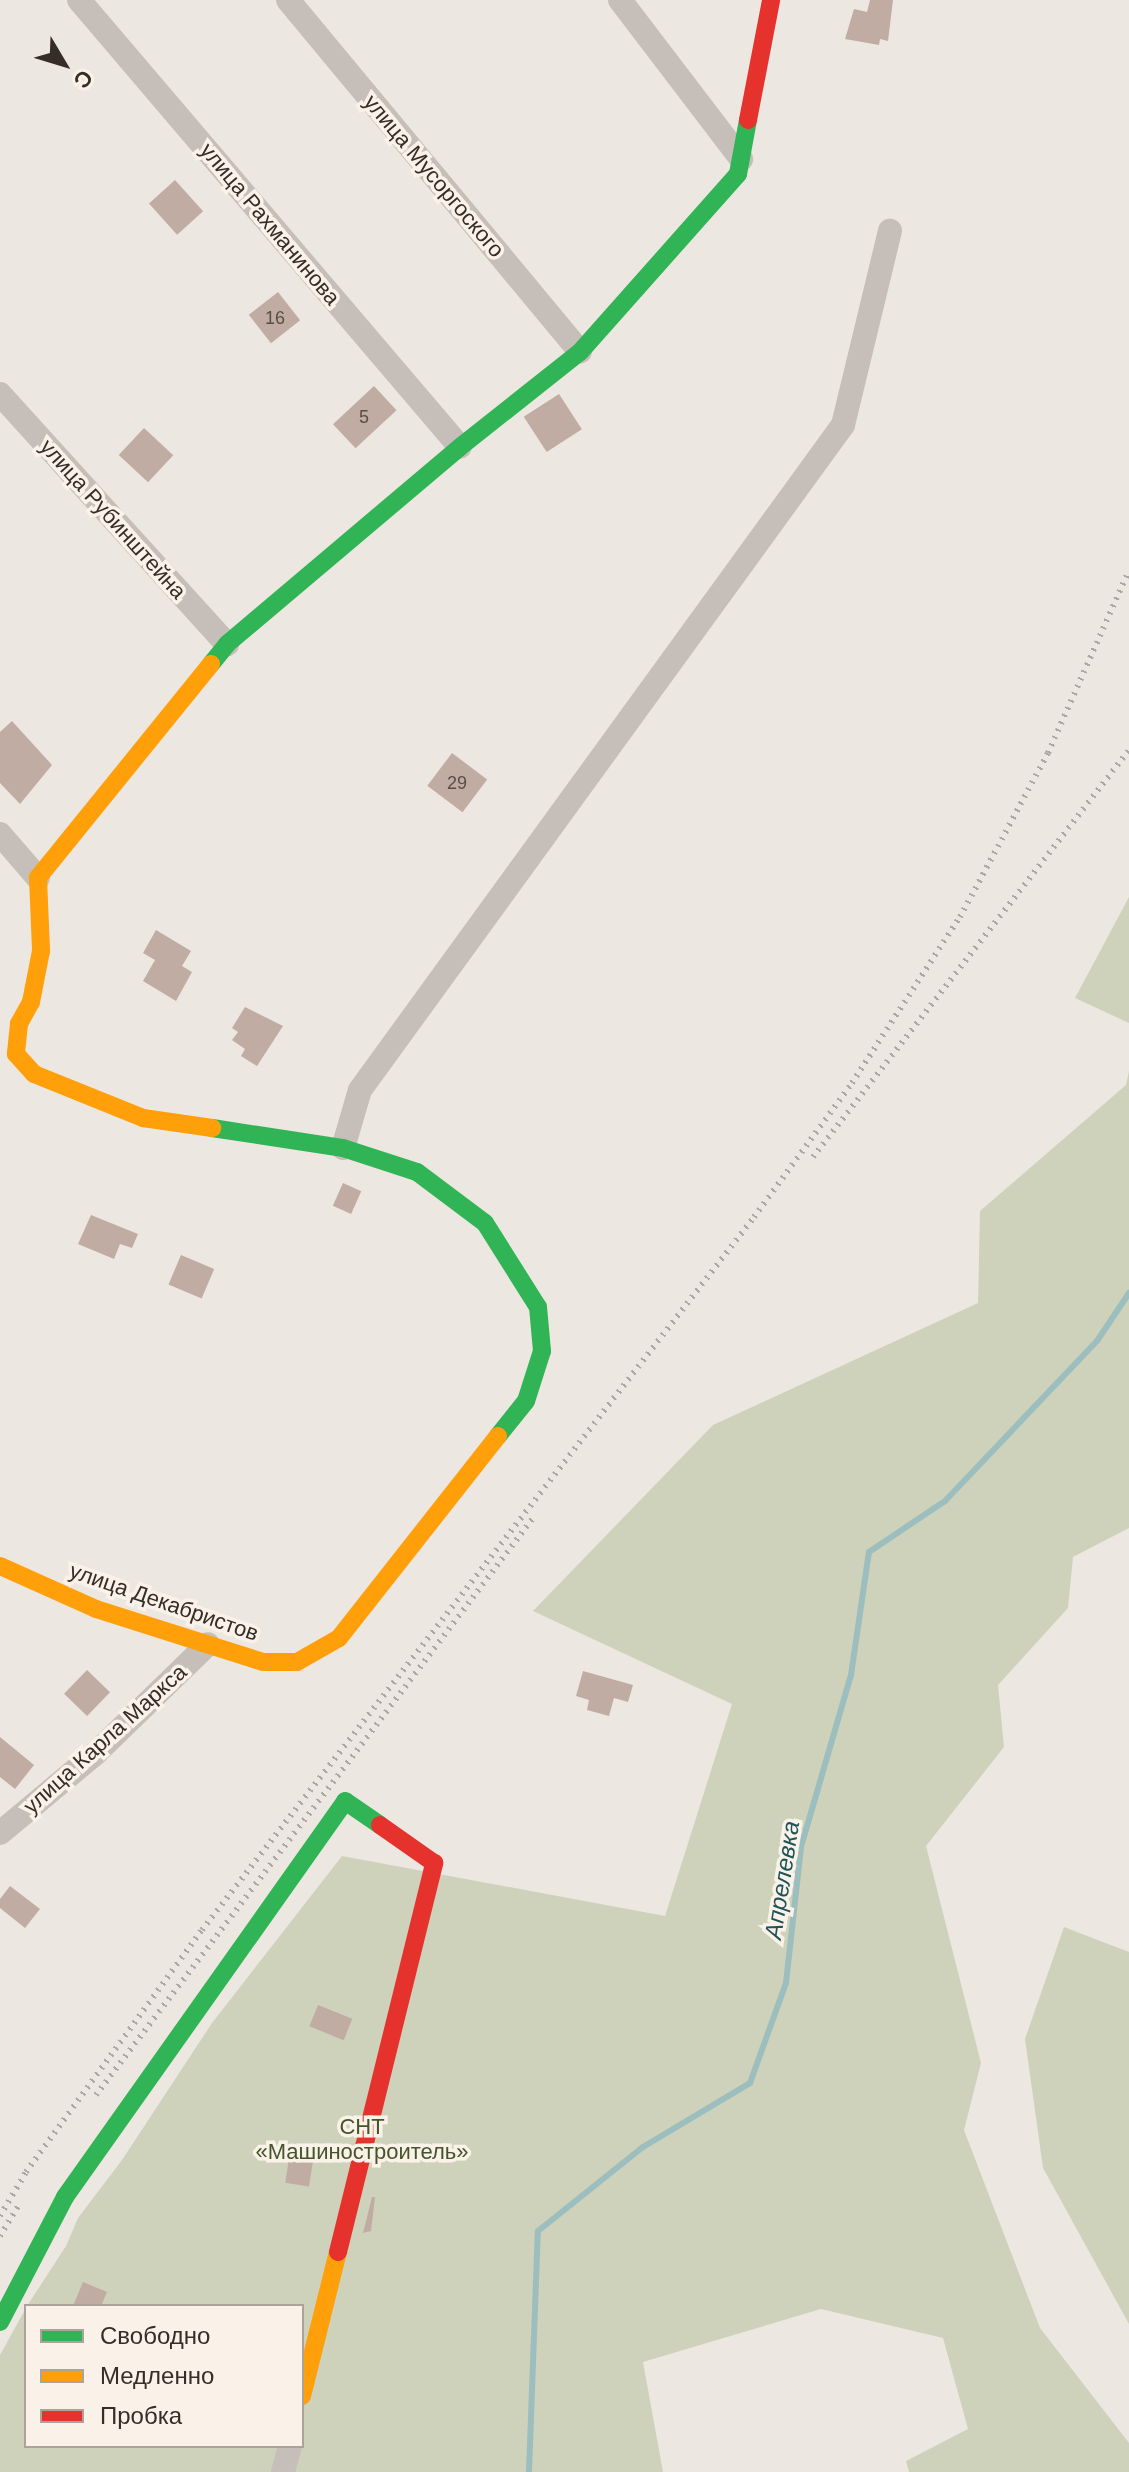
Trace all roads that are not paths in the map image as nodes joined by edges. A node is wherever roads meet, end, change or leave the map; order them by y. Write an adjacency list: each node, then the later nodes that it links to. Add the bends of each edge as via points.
1 (79, 0): 9 (street, улица Рахманинова)
2 (288, 0): 7 (street, улица Мусоргоского)
3 (620, 0): 5 (street)
4 (771, 0): 5 (street)
5 (741, 159): 7 (street, via 738,174)
6 (890, 231): 13 (street, via 843,425 360,1090)
7 (580, 352): 9 (street)
8 (0, 394): 10 (street, улица Рубинштейна)
9 (460, 447): 10 (street)
10 (227, 644): 12 (street)
11 (0, 834): 12 (street)
12 (38, 878): 13 (street, улица Декабристов, via 41,951 31,1002 19,1024 16,1054 34,1074 143,1118)
13 (343, 1148): 15 (street, улица Декабристов, via 417,1172 485,1223 538,1307 542,1351 526,1401 339,1638 288,1664 263,1662)
14 (0, 1566): 15 (street, улица Декабристов, via 96,1609)
15 (208, 1644): 16 (street, улица Карла Маркса, via 96,1753)
16 (0, 1833)
17 (0, 2322): 18 (street, via 65,2197 345,1801 434,1863)
18 (304, 2388)
19 (289, 2448): 20 (street)
20 (283, 2472)

